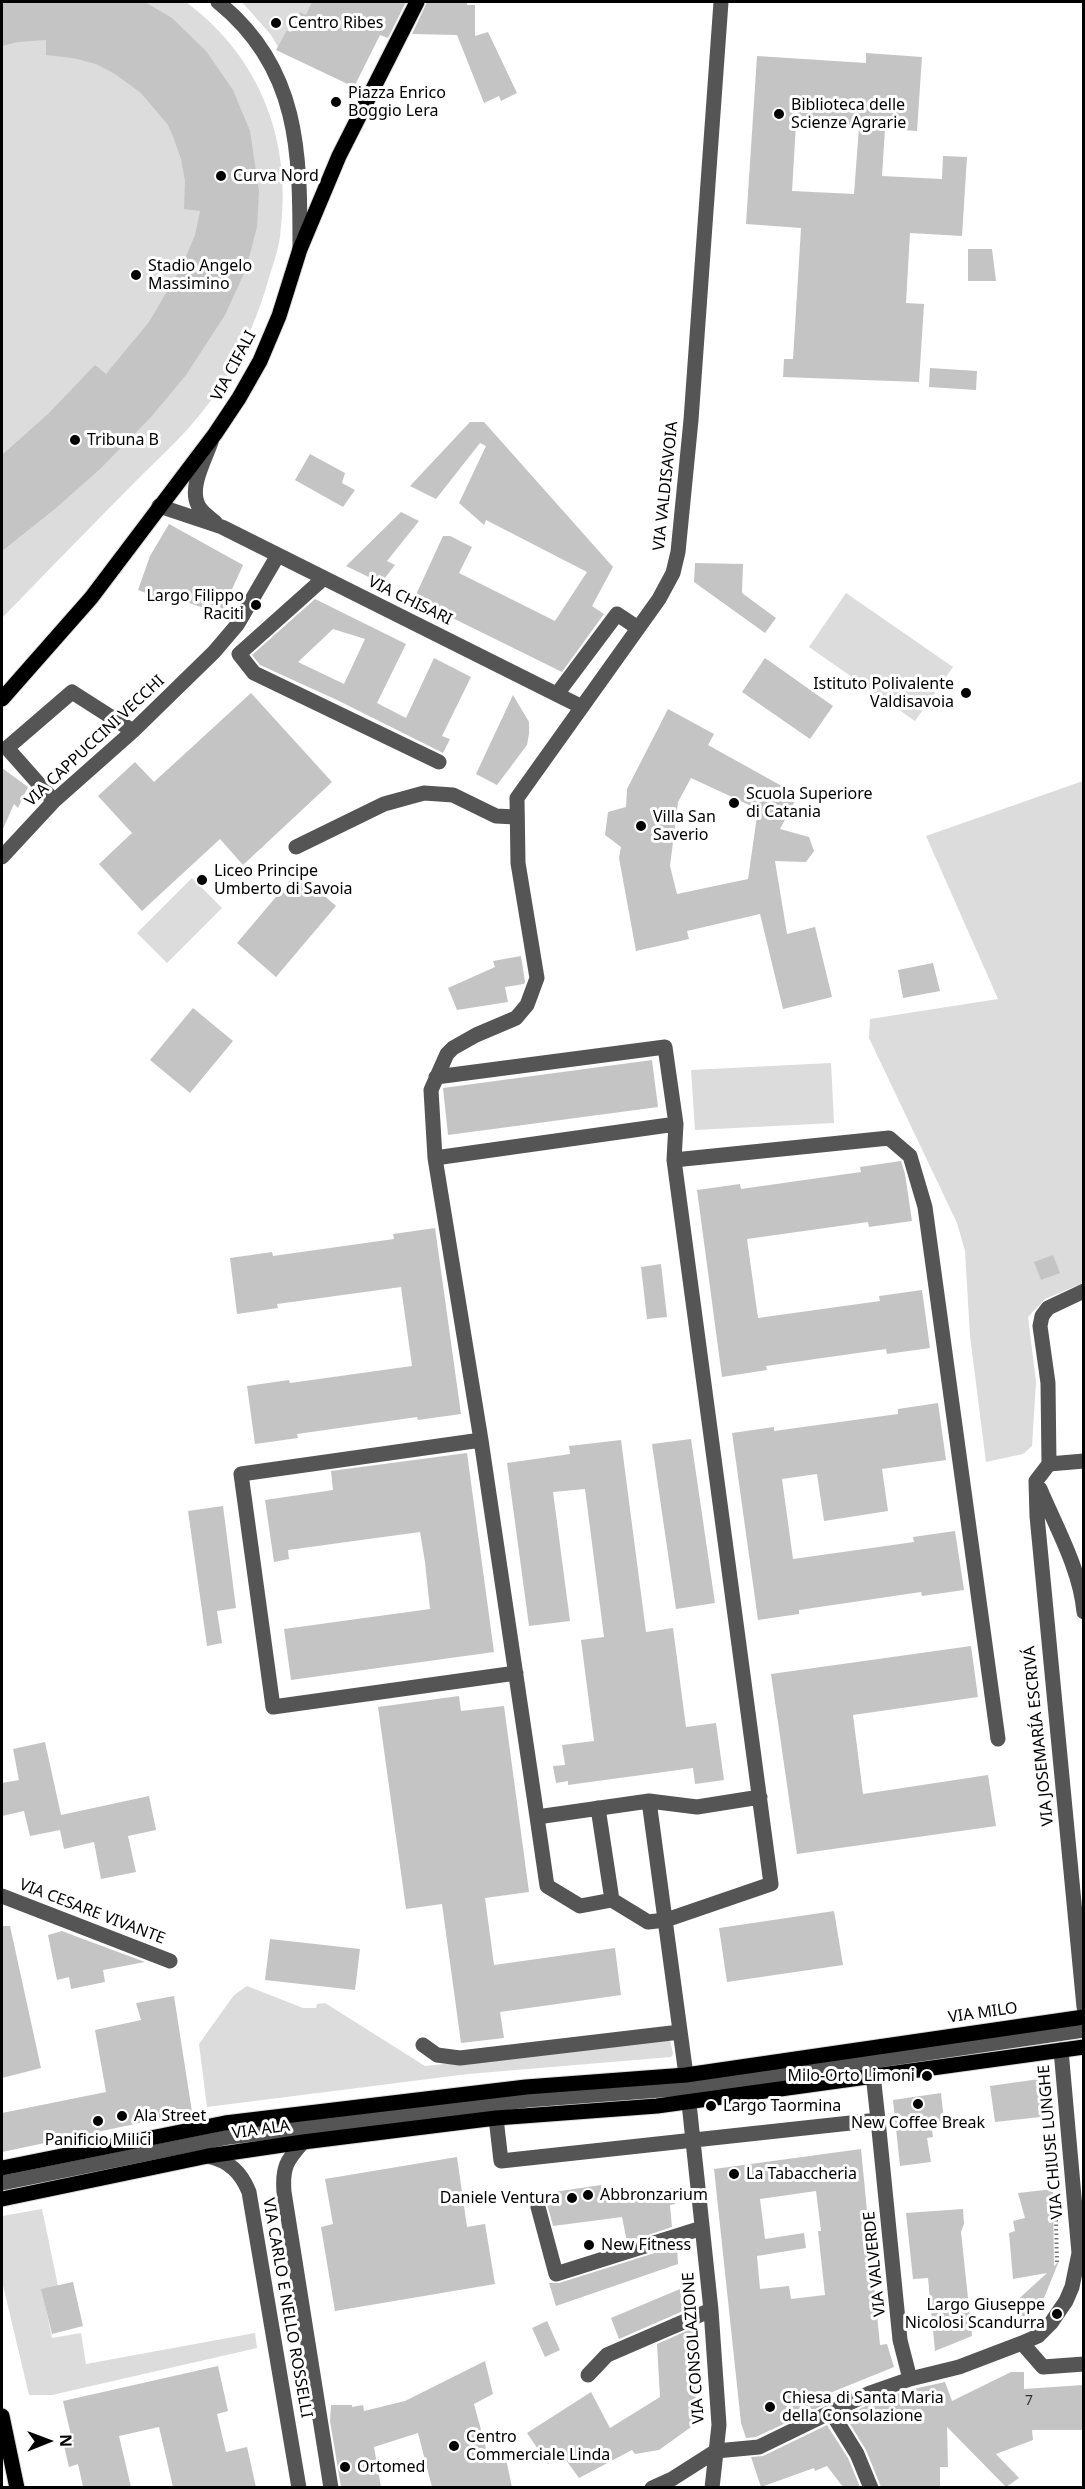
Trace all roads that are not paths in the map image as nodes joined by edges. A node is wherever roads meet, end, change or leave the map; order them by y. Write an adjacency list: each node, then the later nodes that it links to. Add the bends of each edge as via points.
1 (218, 2): 4 (street, via 246,29 271,62 284,91 295,135)
2 (417, 2): 4 (main road, VIA CIFALI, via 339,156)
3 (721, 2): 10 (street, VIA VALDISAVOIA, via 691,420 677,558 668,584)
4 (300, 249): 5 (main road, VIA CIFALI, via 260,361)
5 (214, 434): 6 (main road, VIA CIFALI); 7 (street, via 199,474 196,497 202,512)
6 (159, 506): 7 (street); 12 (main road, VIA CIFALI, via 92,597)
7 (222, 527): 8 (street, VIA CHISARI)
8 (278, 555): 9 (street, VIA CHISARI); 14 (street, VIA CAPPUCCINI VECCHI, via 237,625)
9 (324, 578): 11 (street, VIA CHISARI); 15 (street, via 239,654 254,674)
10 (638, 628): 11 (street, via 617,614); 13 (street, VIA VALDISAVOIA)
11 (556, 694): 13 (street, VIA CHISARI)
12 (2, 699)
13 (582, 707): 17 (street, VIA VALDISAVOIA, via 517,798)
14 (133, 731): 16 (street, VIA CAPPUCCINI VECCHI); 16 (street, via 72,692 7,748)
15 (439, 762)
16 (54, 801): 19 (street, VIA CAPPUCCINI VECCHI)
17 (516, 817): 18 (street, via 496,816 453,795 424,793 384,804); 20 (street, VIA VALDISAVOIA, via 518,863 537,978 531,996 516,1018 453,1048)
18 (296, 847)
19 (2, 858)
20 (436, 1077): 21 (street, via 665,1047); 22 (street, via 431,1090)
21 (676, 1124): 22 (street); 23 (street)
22 (435, 1158): 25 (street)
23 (674, 1160): 31 (street, via 889,1138 910,1156 925,1207); 32 (street)
24 (1083, 1291): 27 (street, via 1048,1308 1040,1326 1048,1383)
25 (481, 1440): 30 (street); 30 (street, via 241,1474 273,1707)
26 (1083, 1461): 27 (street)
27 (1049, 1464): 28 (street)
28 (1036, 1481): 29 (street, via 1082,1589); 39 (street, VIA JOSEMARÍA ESCRIVÁ, via 1049,1658)
29 (1083, 1612)
30 (516, 1673): 35 (street)
31 (998, 1738)
32 (760, 1797): 33 (street, via 697,1807); 38 (street, via 771,1884)
33 (649, 1801): 34 (street); 38 (street, VIA CONSOLAZIONE)
34 (598, 1808): 35 (street); 37 (street)
35 (537, 1816): 37 (street, via 547,1886 580,1906)
36 (2, 1896): 40 (street, VIA CESARE VIVANTE)
37 (612, 1900): 38 (street, via 648,1922)
38 (666, 1920): 44 (street, VIA CONSOLAZIONE)
39 (1080, 1921): 41 (street, VIA JOSEMARÍA ESCRIVÁ)
40 (170, 1961)
41 (1083, 2007)
42 (1083, 2017): 48 (main road, VIA MILO, via 887,2045)
43 (1083, 2030): 48 (street)
44 (680, 2032): 45 (street, via 460,2058 437,2055); 49 (street, VIA CONSOLAZIONE)
45 (423, 2045)
46 (1083, 2047): 47 (main road)
47 (1061, 2050): 48 (main road, via 890,2073); 60 (street, VIA CHIUSE LUNGHE)
48 (872, 2061): 49 (main road); 49 (main road); 51 (street, VIA VALVERDE)
49 (687, 2088): 50 (main road, VIA ALA, via 529,2116); 52 (street, VIA CONSOLAZIONE); 55 (main road, VIA ALA, via 526,2087 225,2122); 56 (street, via 527,2100 229,2137)
50 (496, 2118): 52 (street, via 501,2161); 53 (main road, VIA ALA)
51 (878, 2120): 52 (street); 65 (street, VIA VALVERDE, via 900,2340)
52 (693, 2140): 59 (street, VIA CONSOLAZIONE)
53 (303, 2142): 54 (main road, VIA ALA); 71 (street, VIA CARLO E NELLO ROSSELLI, via 283,2172 284,2192)
54 (208, 2156): 57 (main road, VIA ALA); 70 (street, VIA CARLO E NELLO ROSSELLI, via 239,2172 249,2192)
55 (2, 2168)
56 (2, 2183)
57 (2, 2199)
58 (538, 2207): 59 (street, via 556,2274)
59 (702, 2228): 61 (street, VIA CONSOLAZIONE)
60 (1081, 2253): 62 (street, VIA CHIUSE LUNGHE, via 1072,2287 1059,2312 1038,2336)
61 (711, 2310): 64 (street, via 607,2355); 68 (street, VIA CONSOLAZIONE)
62 (1022, 2343): 63 (street, via 1043,2367); 65 (street, VIA CHIUSE LUNGHE, via 959,2367)
63 (1083, 2364)
64 (588, 2374)
65 (910, 2379): 66 (street, VIA CHIUSE LUNGHE)
66 (831, 2412): 68 (street, VIA CHIUSE LUNGHE, via 759,2447); 74 (street)
67 (2, 2416): 69 (main road)
68 (716, 2451): 72 (street); 73 (street, VIA CONSOLAZIONE)
69 (17, 2486)
70 (298, 2487)
71 (331, 2487)
72 (652, 2487)
73 (712, 2487)
74 (872, 2487)

